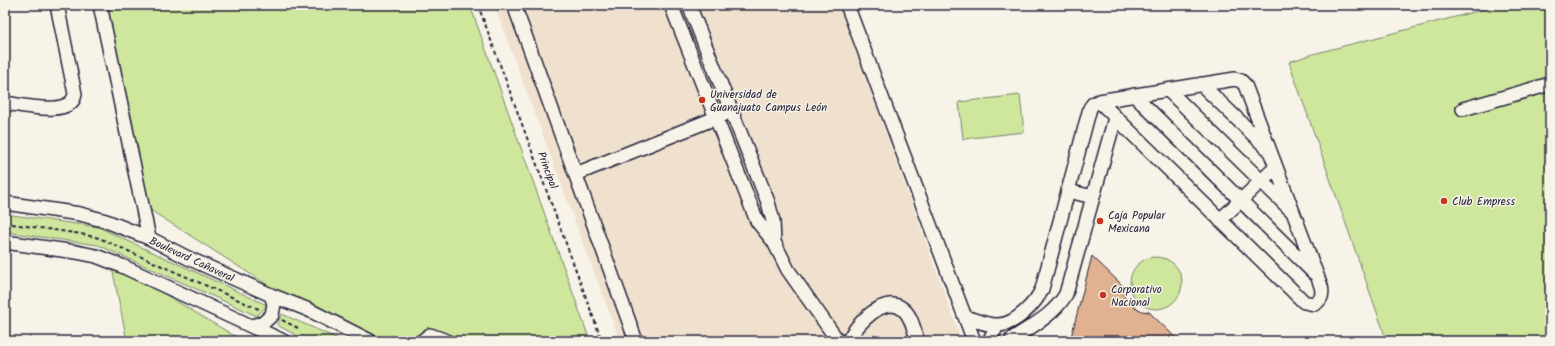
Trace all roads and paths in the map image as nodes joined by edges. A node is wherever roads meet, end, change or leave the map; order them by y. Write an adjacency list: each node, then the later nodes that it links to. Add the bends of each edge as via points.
1 (57, 5): 13 (street, via 74,99 64,106 51,108)
2 (100, 5): 29 (street)
3 (478, 5): 46 (path, Principal)
4 (514, 5): 20 (street)
5 (671, 5): 16 (street)
6 (689, 5): 15 (street)
7 (847, 5): 37 (street)
8 (1201, 84): 10 (street); 18 (street); 18 (street, via 1235,79 1243,83)
9 (1550, 84): 14 (street)
10 (1168, 90): 11 (street); 21 (street)
11 (1134, 95): 12 (street); 24 (street)
12 (1099, 102): 17 (street); 22 (street, via 1090,108)
13 (5, 103)
14 (1463, 109)
15 (732, 111): 16 (street); 31 (street, via 768,202 773,221)
16 (716, 118): 20 (street); 31 (street, via 757,221)
17 (1115, 118): 23 (street); 27 (street)
18 (1269, 149): 19 (street)
19 (1276, 166): 21 (street); 26 (street)
20 (576, 174): 47 (street)
21 (1261, 181): 24 (street); 26 (street)
22 (1068, 191): 23 (street); 34 (street)
23 (1093, 197): 35 (street, via 1068,289)
24 (1241, 200): 27 (street); 32 (street)
25 (5, 203): 29 (street, Boulevard Cañaveral, via 80,214)
26 (1294, 214): 32 (street)
27 (1220, 220): 32 (street, via 1307,304 1318,302 1322,296 1323,291)
28 (5, 223): 36 (path, via 99,238)
29 (149, 238): 33 (street, Boulevard Cañaveral)
30 (5, 242): 39 (street, via 96,256)
31 (774, 242): 48 (street, via 788,270)
32 (1318, 277)
33 (271, 295): 36 (street, via 274,304); 43 (street, Boulevard Cañaveral, via 309,310)
34 (1039, 296): 35 (street); 38 (street, via 1028,308)
35 (1059, 305): 41 (street, via 1047,317)
36 (272, 315): 39 (street, via 263,323); 40 (path)
37 (965, 317): 38 (street); 51 (street)
38 (1002, 325): 41 (street); 52 (street)
39 (251, 326): 42 (street)
40 (298, 328)
41 (1013, 340)
42 (283, 341)
43 (370, 341)
44 (422, 341): 45 (street, via 430,335)
45 (447, 341)
46 (602, 341)
47 (636, 341)
48 (838, 341)
49 (848, 341): 50 (street, via 862,321 881,307 889,305 905,311)
50 (918, 341)
51 (974, 341)
52 (989, 341)

